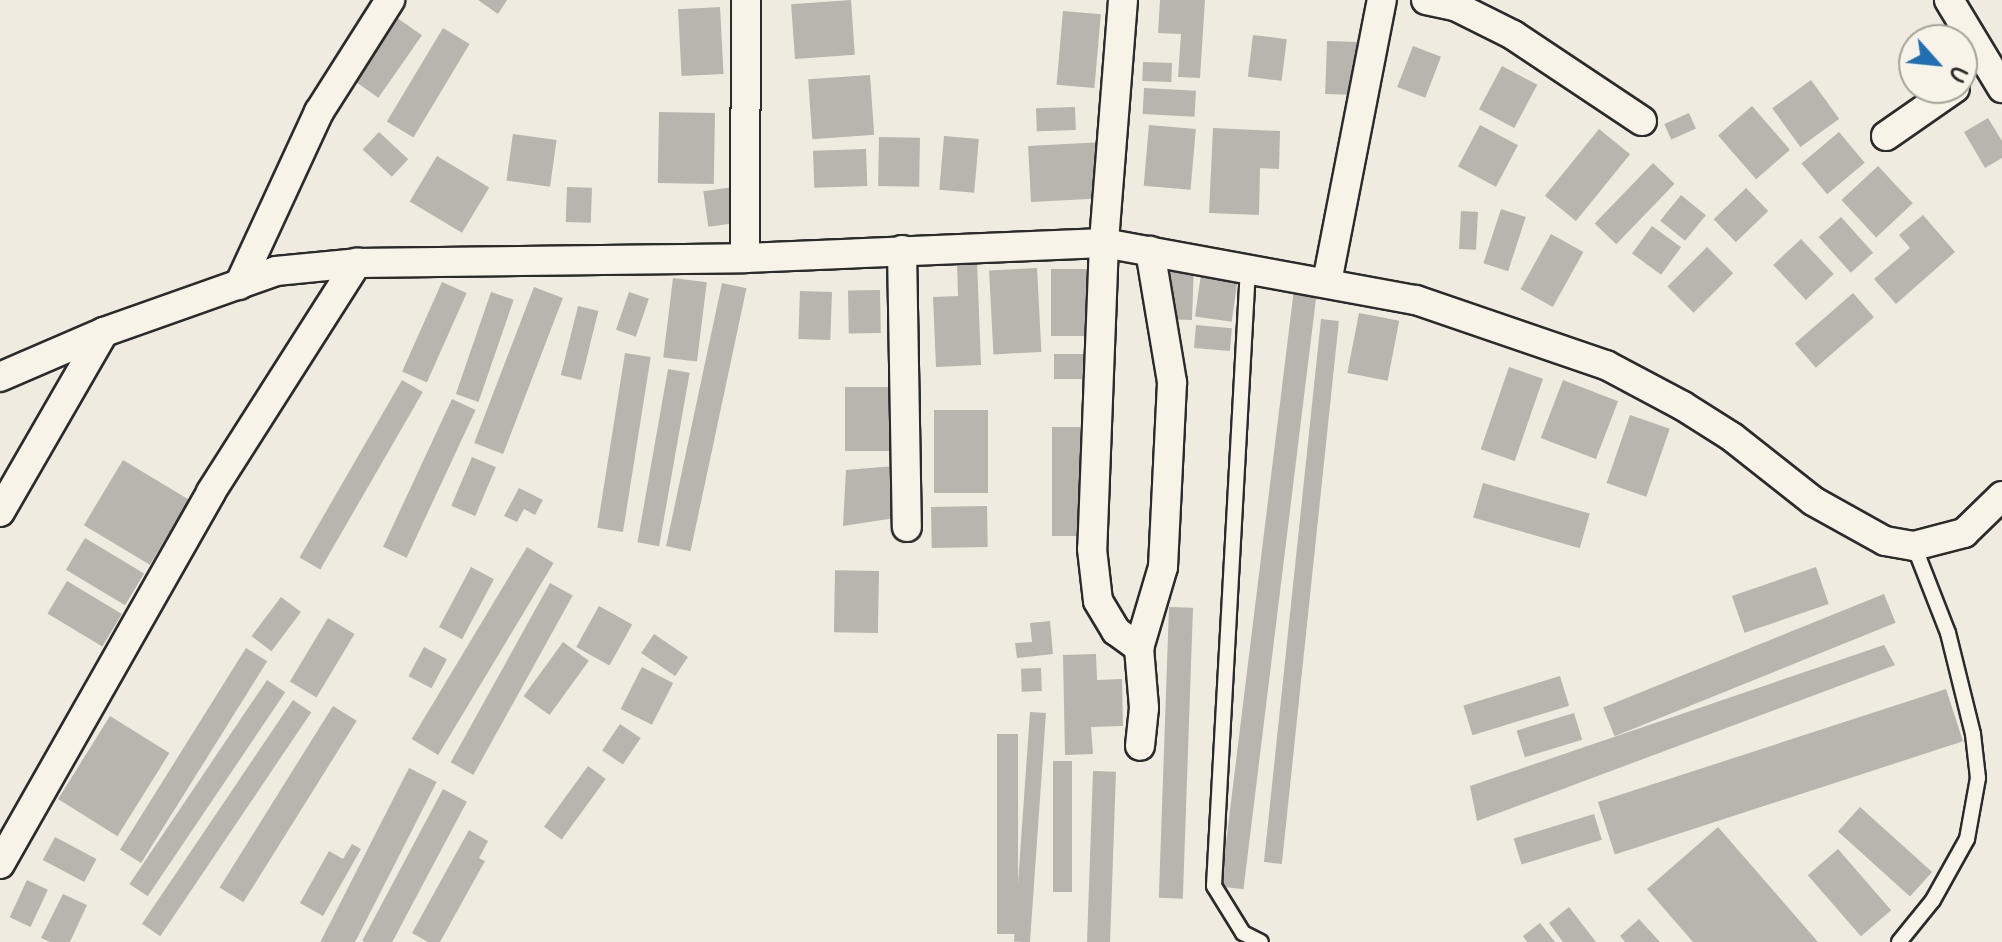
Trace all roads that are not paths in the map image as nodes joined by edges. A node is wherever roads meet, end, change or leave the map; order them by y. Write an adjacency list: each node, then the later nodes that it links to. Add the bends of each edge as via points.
1 (390, 0): 19 (street, via 319,112)
2 (746, 0): 15 (street)
3 (1123, 0): 12 (street)
4 (1411, 0): 7 (street)
5 (1426, 0): 10 (street, via 1455,6 1513,35)
6 (1949, 0): 8 (street)
7 (1382, 1): 18 (street)
8 (1995, 79)
9 (1932, 104): 11 (street)
10 (1642, 121)
11 (1886, 136)
12 (1104, 243): 13 (street); 14 (street); 26 (street, via 1092,549 1098,601 1116,631)
13 (902, 250): 15 (street); 24 (street)
14 (1150, 251): 17 (street); 26 (street, via 1172,382 1163,567)
15 (745, 258): 16 (street)
16 (357, 263): 19 (street, via 276,271); 28 (street, via 211,492)
17 (1248, 268): 18 (street); 29 (lane, via 1214,886 1243,933)
18 (1327, 282): 25 (street, via 1469,315 1606,365 1732,437 1813,501 1885,541)
19 (239, 285): 20 (street)
20 (104, 332): 21 (street); 23 (street)
21 (0, 377)
22 (2002, 496): 25 (street, via 1964,533)
23 (0, 512)
24 (907, 527)
25 (1914, 546): 30 (lane, via 1948,633 1978,778 1967,839 1933,900)
26 (1139, 648): 27 (street, via 1144,708)
27 (1140, 746)
28 (0, 864)
29 (1261, 942)
30 (1899, 942)

